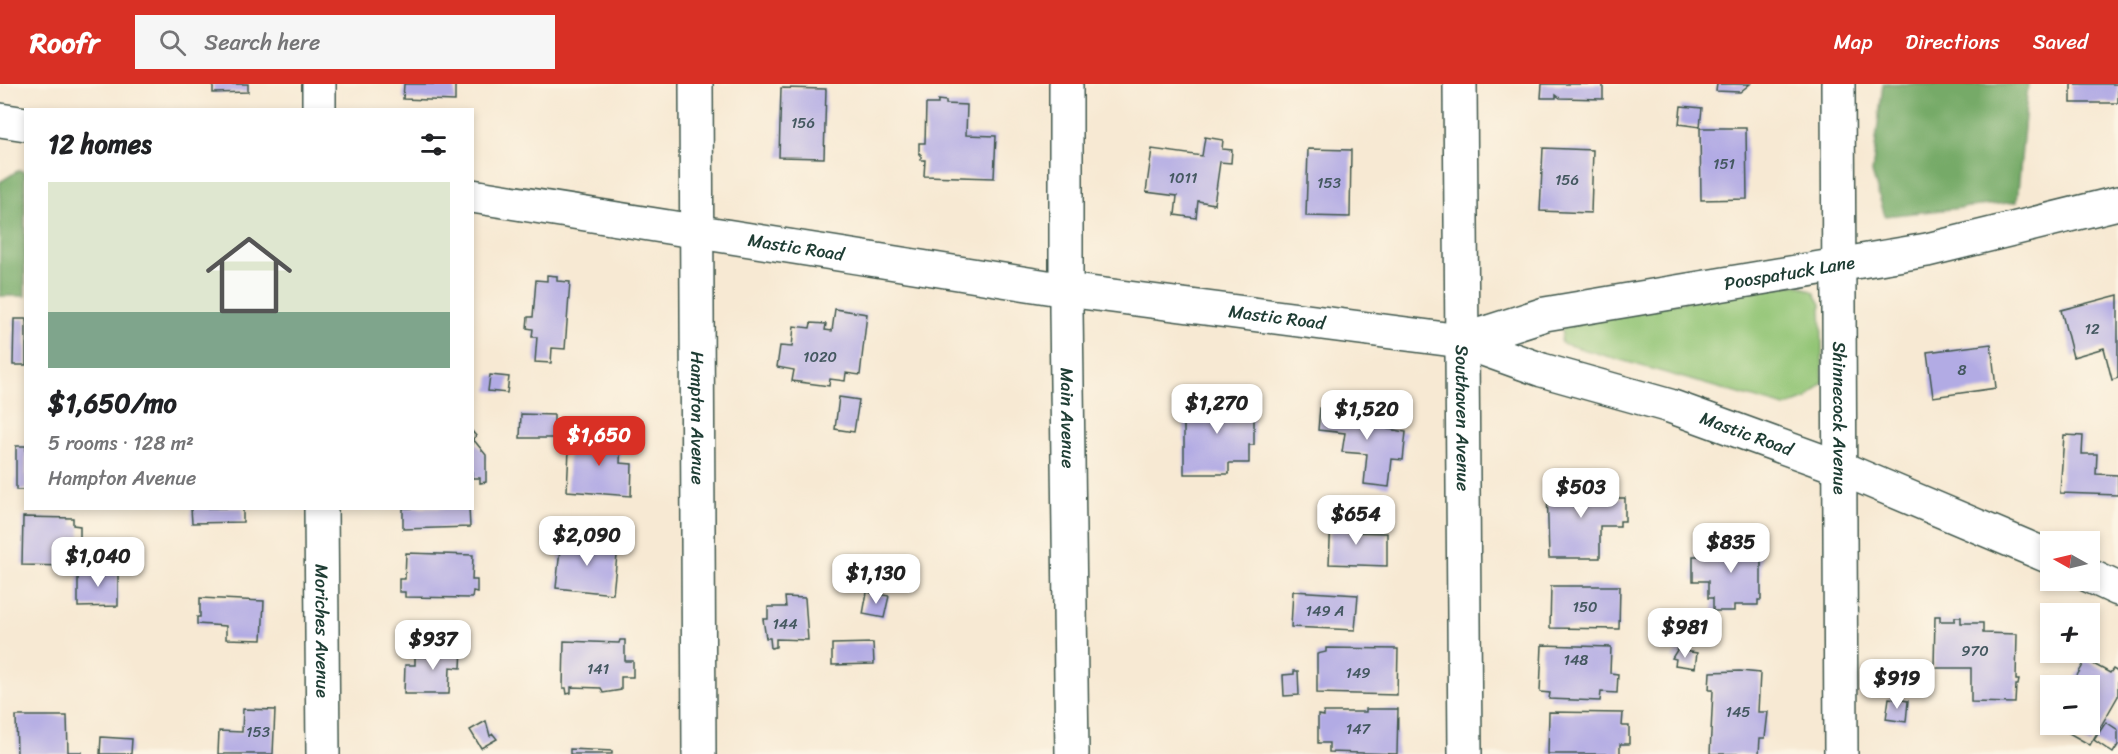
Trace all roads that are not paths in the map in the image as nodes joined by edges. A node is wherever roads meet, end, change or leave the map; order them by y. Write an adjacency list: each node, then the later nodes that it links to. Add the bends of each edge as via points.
1 (319, 84): 6 (street)
2 (696, 84): 11 (street, Hampton Avenue)
3 (1066, 84): 13 (street, Main Avenue)
4 (1460, 84): 14 (street, Southaven Avenue)
5 (1838, 84): 12 (street, Shinnecock Avenue)
6 (319, 108)
7 (0, 120): 8 (street)
8 (24, 124)
9 (474, 196): 11 (street, Mastic Road)
10 (2118, 203): 12 (street, Poospatuck Lane, via 1927,250)
11 (697, 231): 13 (street, Mastic Road); 21 (street, Hampton Avenue)
12 (1839, 266): 14 (street, Poospatuck Lane, via 1545,314); 15 (street, Shinnecock Avenue)
13 (1066, 290): 14 (street, Mastic Road); 22 (street, Main Avenue)
14 (1461, 341): 15 (street, Mastic Road, via 1542,370 1670,406); 23 (street, Southaven Avenue)
15 (1838, 467): 17 (street, Mastic Road); 24 (street, Shinnecock Avenue)
16 (321, 510): 20 (street, Moriches Avenue)
17 (2040, 553)
18 (2100, 581): 19 (street)
19 (2118, 589)
20 (323, 754)
21 (699, 754)
22 (1072, 754)
23 (1465, 754)
24 (1841, 754)

